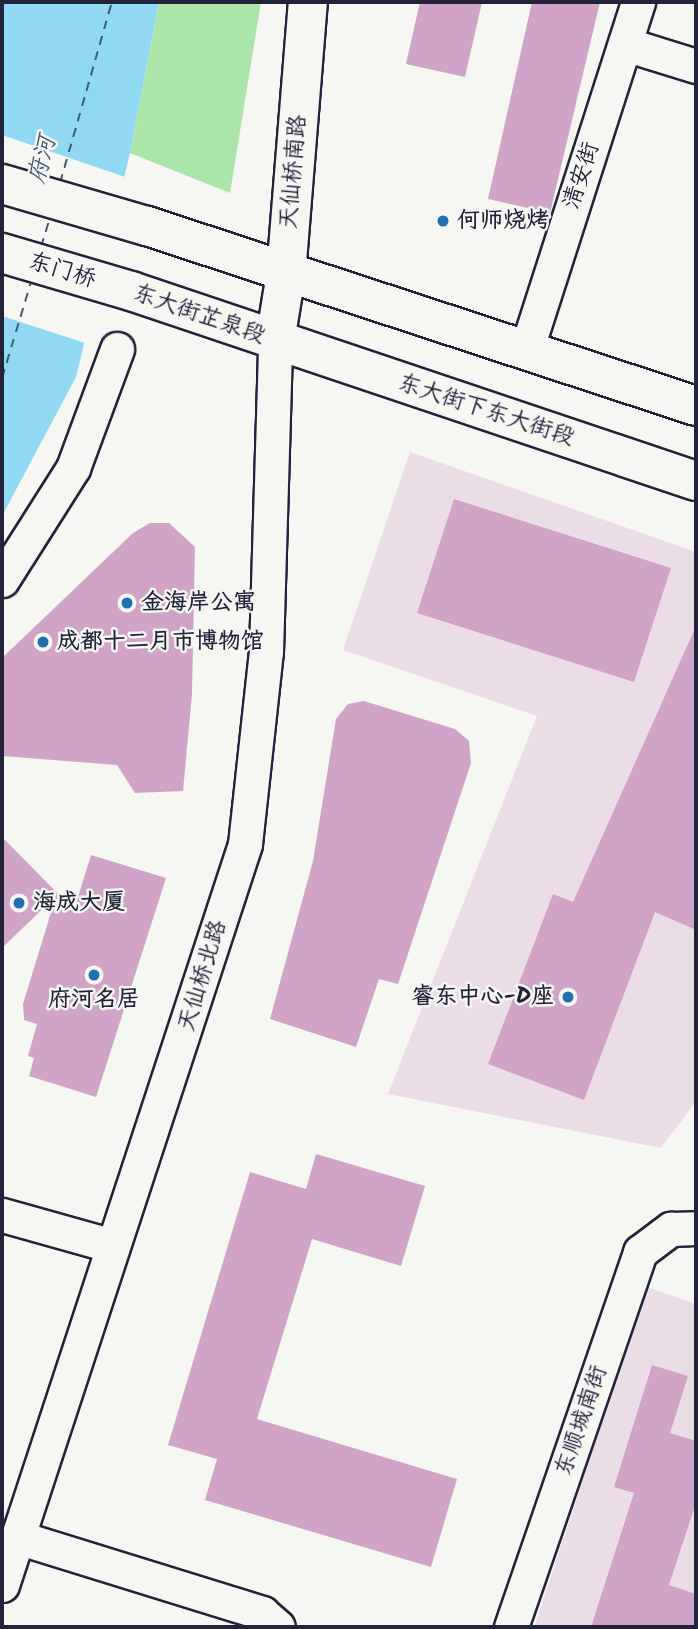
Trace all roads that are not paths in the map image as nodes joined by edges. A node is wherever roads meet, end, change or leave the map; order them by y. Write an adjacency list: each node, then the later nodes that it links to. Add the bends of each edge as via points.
1 (308, 2): 7 (main road, 天仙桥南路)
2 (638, 2): 3 (street, 清安街)
3 (625, 44): 4 (street); 11 (street, 清安街)
4 (696, 66)
5 (2, 184): 7 (main road, via 135,222)
6 (2, 253): 8 (main road, 东门桥)
7 (286, 274): 9 (main road, 天仙桥南路); 11 (main road)
8 (122, 289): 9 (main road, 东大街芷泉段)
9 (275, 341): 13 (main road, 东大街下东大街段); 17 (street, 天仙桥北路, via 266,652 245,844)
10 (117, 349): 14 (street, via 73,468)
11 (526, 351): 12 (main road)
12 (696, 406)
13 (696, 481)
14 (2, 580)
15 (2, 1215): 17 (street)
16 (684, 1229): 22 (street, 东顺城南街, via 640,1252)
17 (113, 1246): 18 (street, 天仙桥北路)
18 (15, 1499): 19 (street, 天仙桥北路)
19 (18, 1537): 20 (street, 天仙桥北路); 21 (street, via 262,1613)
20 (2, 1585)
21 (278, 1627)
22 (511, 1627)

